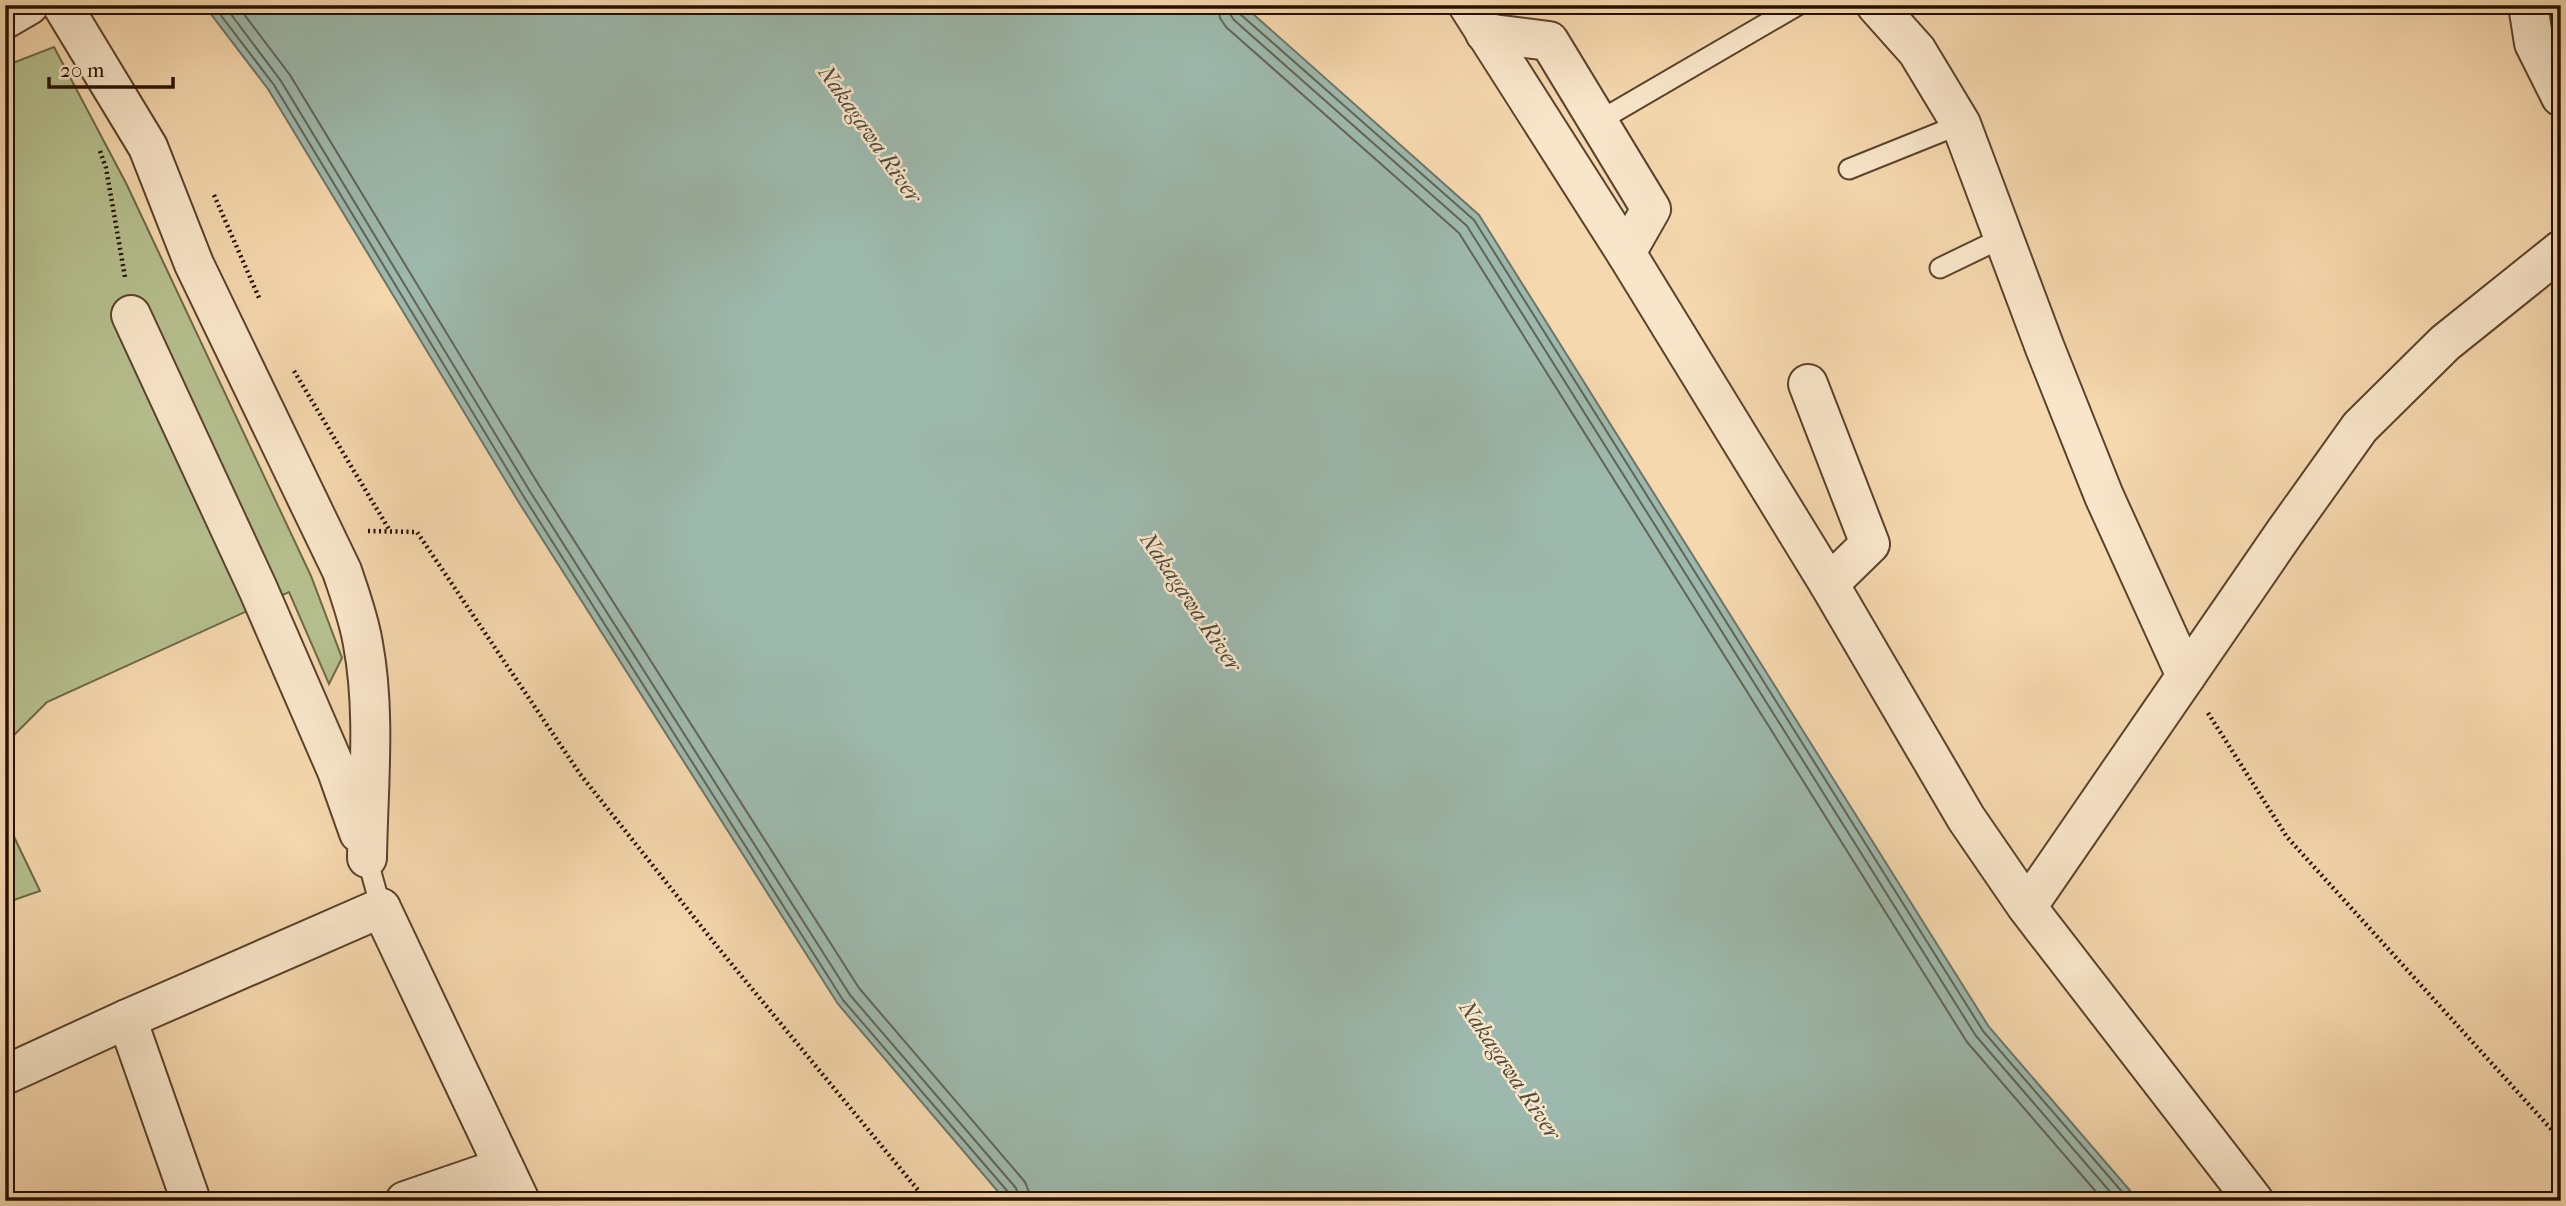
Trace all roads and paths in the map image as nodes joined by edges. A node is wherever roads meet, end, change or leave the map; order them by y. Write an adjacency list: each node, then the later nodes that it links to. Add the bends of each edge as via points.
1 (29, 5): 6 (street)
2 (62, 5): 24 (street, via 148,147 194,264 342,572 363,645 369,705)
3 (1798, 5): 9 (lane)
4 (1876, 5): 10 (street, via 1917,51)
5 (2528, 5): 8 (street, via 2534,43)
6 (5, 19)
7 (1476, 19): 9 (street, via 1549,41); 16 (street)
8 (2561, 97)
9 (1599, 121): 16 (street, via 1651,209)
10 (1961, 124): 12 (lane); 14 (street)
11 (97, 144): 19 (path, via 106,167)
12 (1849, 169)
13 (214, 195): 18 (path)
14 (2004, 237): 17 (lane); 23 (street, via 2104,496)
15 (2561, 250): 23 (street, via 2445,343 2360,427)
16 (1626, 253): 22 (street)
17 (1940, 268)
18 (262, 305)
19 (131, 315): 24 (street, via 258,589 337,771)
20 (291, 366): 33 (path, via 391,532 417,533 580,774)
21 (1808, 384): 22 (street, via 1870,544)
22 (1829, 584): 25 (street, via 1966,818)
23 (2195, 692): 25 (street); 29 (path, via 2287,837)
24 (367, 858): 26 (lane)
25 (2027, 907): 34 (street)
26 (381, 908): 27 (street); 30 (street)
27 (127, 1018): 28 (street); 31 (street)
28 (5, 1075)
29 (2561, 1140)
30 (512, 1184): 32 (street)
31 (191, 1201)
32 (405, 1201)
33 (927, 1201)
34 (2254, 1201)

